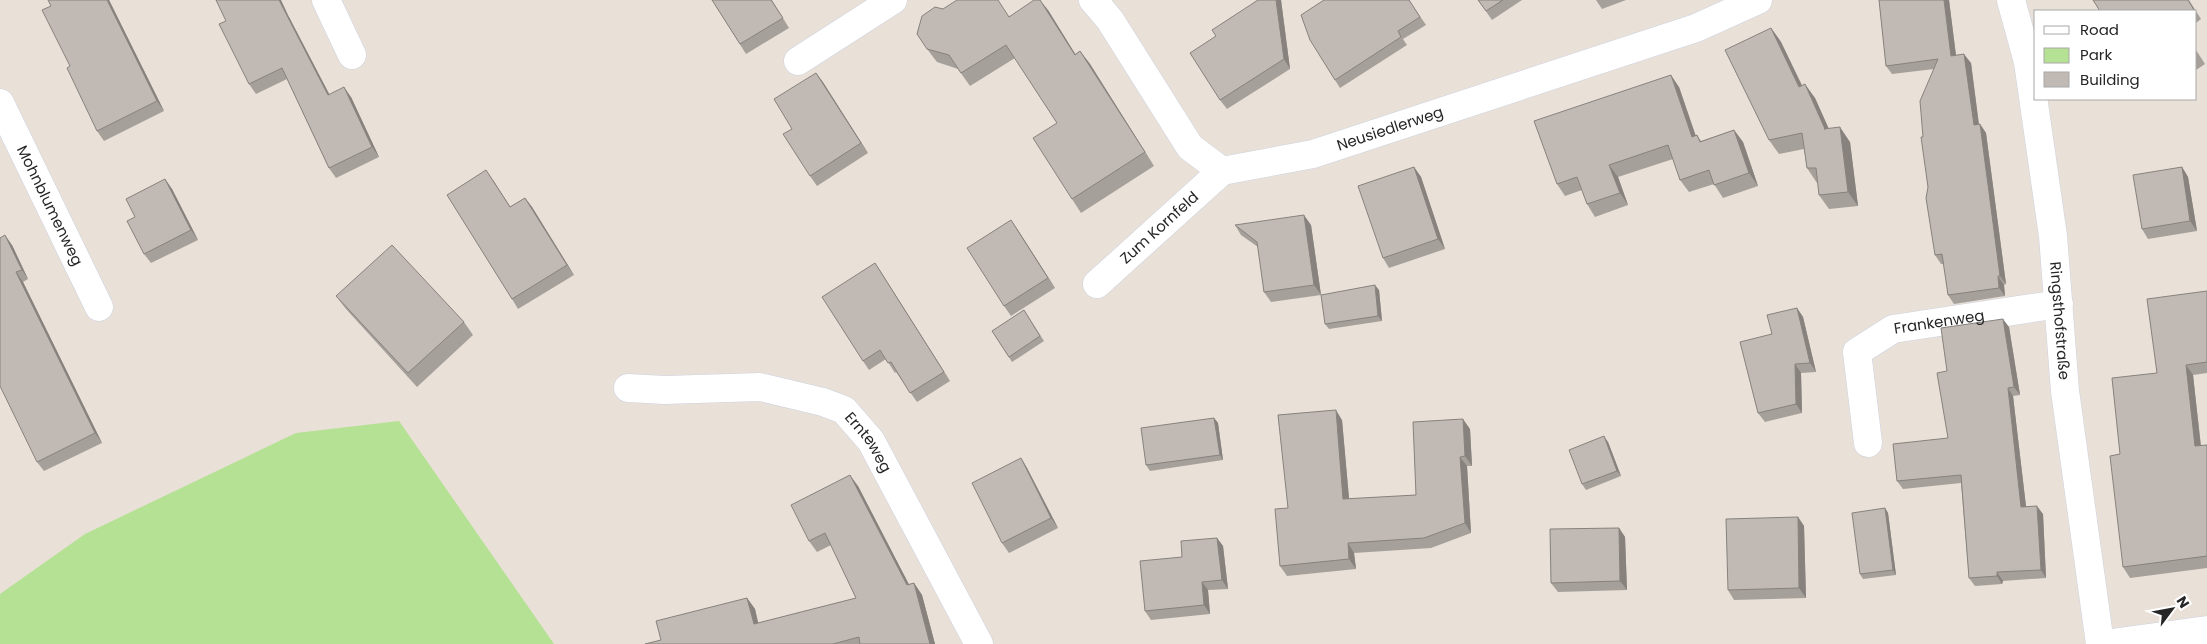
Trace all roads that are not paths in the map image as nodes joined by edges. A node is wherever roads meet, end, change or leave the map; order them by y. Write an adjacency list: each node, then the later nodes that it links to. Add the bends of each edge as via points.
1 (326, 0): 6 (street)
2 (893, 0): 7 (street)
3 (1093, 0): 9 (street, via 1110,20 1190,147)
4 (1758, 0): 9 (street, Neusiedlerweg, via 1696,28 1313,154)
5 (2011, 0): 11 (street, Ringsthofstraße, via 2028,62 2053,236)
6 (352, 56)
7 (798, 61)
8 (0, 103): 12 (street, Mohnblumenweg)
9 (1222, 171): 10 (street, Zum Kornfeld)
10 (1097, 284)
11 (2059, 304): 14 (street, Frankenweg, via 1893,329 1857,352); 17 (street, Ringsthofstraße, via 2065,391)
12 (99, 307)
13 (628, 388): 16 (street, Ernteweg, via 760,387 844,410 871,442)
14 (1868, 443)
15 (2207, 630): 18 (street)
16 (979, 644)
17 (2100, 644)
18 (2104, 644)

